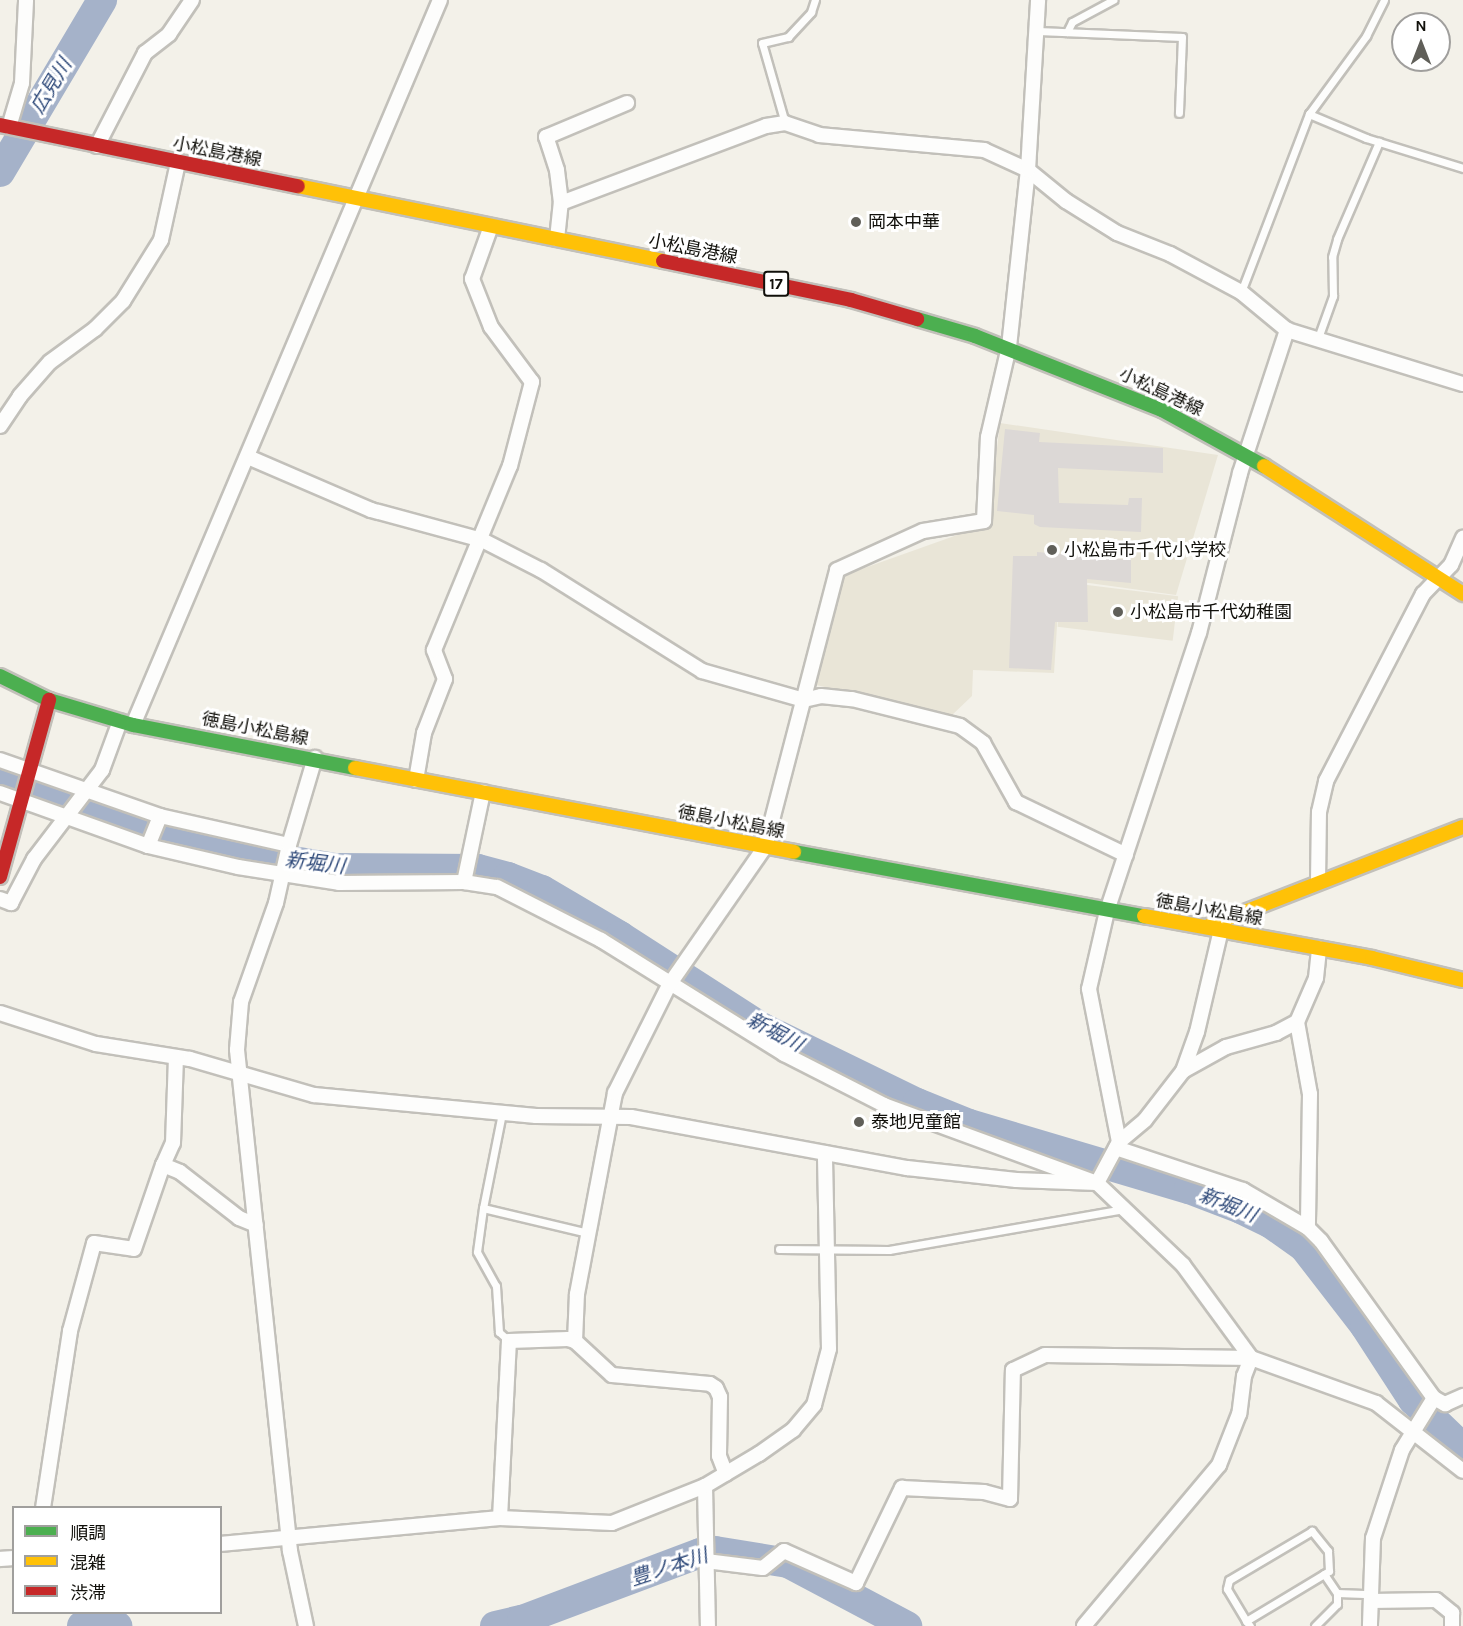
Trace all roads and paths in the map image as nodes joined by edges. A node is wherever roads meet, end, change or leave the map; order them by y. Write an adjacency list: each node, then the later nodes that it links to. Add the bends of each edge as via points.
1 (26, 0): 14 (street, via 22,83)
2 (192, 0): 16 (street, via 169,34 145,53)
3 (440, 0): 20 (street)
4 (815, 0): 13 (lane, via 811,12 788,37 762,43)
5 (1038, 0): 8 (street)
6 (1113, 0): 9 (lane, via 1072,22)
7 (1384, 0): 12 (lane, via 1366,36)
8 (1038, 31): 9 (lane); 19 (street)
9 (1067, 32): 11 (lane, via 1182,37)
10 (627, 103): 21 (street, via 546,137 557,170)
11 (1179, 113)
12 (1309, 114): 15 (lane); 24 (lane)
13 (784, 123): 19 (street, via 819,135 984,150); 21 (street, via 766,126)
14 (14, 128): 16 (main road, 小松島港線 / 17)
15 (1379, 142): 18 (lane); 26 (lane, via 1337,238 1332,257 1333,296)
16 (97, 146): 17 (main road, 小松島港線 / 17)
17 (178, 163): 20 (main road, 小松島港線 / 17); 29 (street, via 161,240 123,301 95,329 50,362)
18 (1463, 168)
19 (1028, 170): 24 (street, via 1066,201 1117,233 1170,254); 27 (street)
20 (355, 196): 22 (main road, 小松島港線 / 17); 31 (street)
21 (561, 203): 23 (street)
22 (491, 226): 23 (main road, 小松島港線 / 17); 33 (street, via 472,279 491,327 532,382 510,466)
23 (557, 239): 27 (main road, 小松島港線 / 17, via 851,300)
24 (1241, 292): 25 (street)
25 (1287, 330): 26 (street); 30 (street)
26 (1318, 338): 28 (street, via 1404,369)
27 (1009, 347): 30 (main road, 小松島港線 / 17, via 1162,410); 38 (street, via 988,437 984,521 923,531 837,570)
28 (1463, 384)
29 (0, 426)
30 (1248, 456): 34 (main road, 小松島港線 / 17); 54 (street, via 1199,633)
31 (248, 457): 33 (street, via 371,510); 39 (street)
32 (1463, 538): 34 (street, via 1450,565)
33 (482, 540): 38 (street, via 541,570 702,671); 43 (street, via 434,650 445,679 424,733)
34 (1438, 578): 35 (main road, 小松島港線 / 17); 58 (street, via 1423,594 1326,781 1319,812)
35 (1463, 594)
36 (0, 676): 37 (main road, 徳島小松島線)
37 (49, 700): 39 (main road, 徳島小松島線); 42 (main road)
38 (804, 700): 52 (street); 54 (street, via 821,696 852,699 960,726 983,743 1016,802)
39 (127, 723): 40 (main road, 徳島小松島線); 46 (street)
40 (315, 759): 43 (main road, 徳島小松島線); 53 (street)
41 (0, 760): 42 (street)
42 (30, 773): 46 (street); 47 (main road)
43 (416, 780): 44 (main road, 徳島小松島線)
44 (483, 792): 52 (main road, 徳島小松島線); 57 (street)
45 (0, 793): 47 (street)
46 (84, 794): 48 (street); 49 (street)
47 (22, 800): 48 (street); 56 (main road)
48 (70, 814): 51 (street); 59 (street, via 34,860 11,903)
49 (159, 819): 51 (street); 53 (street)
50 (1463, 827): 58 (main road)
51 (150, 843): 55 (street)
52 (765, 847): 60 (main road, 徳島小松島線); 65 (street)
53 (288, 849): 55 (street)
54 (1126, 855): 60 (street)
55 (283, 873): 57 (street, via 339,883); 70 (street, via 241,1002)
56 (0, 877)
57 (464, 879): 65 (street, via 498,886 528,900)
58 (1318, 882): 61 (main road)
59 (0, 900)
60 (1107, 911): 61 (main road, 徳島小松島線); 73 (street, via 1089,990)
61 (1206, 927): 62 (main road, 徳島小松島線)
62 (1221, 930): 63 (main road, 徳島小松島線); 69 (street, via 1197,1032)
63 (1319, 948): 64 (main road, 徳島小松島線); 67 (street, via 1316,978)
64 (1463, 980)
65 (671, 983): 72 (street, via 615,1093); 76 (street, via 784,1054 884,1105)
66 (0, 1013): 68 (street, via 96,1044)
67 (1297, 1022): 69 (street, via 1276,1033 1226,1047); 80 (street, via 1310,1094)
68 (176, 1057): 70 (street); 75 (street, via 173,1143)
69 (1183, 1071): 73 (street, via 1145,1120)
70 (239, 1074): 71 (street, via 314,1095); 79 (street)
71 (502, 1113): 72 (street); 77 (lane)
72 (609, 1116): 74 (street, via 651,1120); 81 (street)
73 (1116, 1148): 76 (street); 80 (street, via 1243,1190)
74 (825, 1153): 76 (street, via 968,1176); 82 (street)
75 (163, 1165): 79 (street, via 180,1172 239,1218); 93 (street, via 134,1249 94,1243 70,1331)
76 (1099, 1179): 78 (street)
77 (483, 1208): 81 (lane); 84 (lane, via 477,1252 496,1286 499,1332 503,1340)
78 (1125, 1209): 82 (lane, via 889,1250); 86 (street, via 1183,1265)
79 (256, 1225): 95 (street)
80 (1308, 1228): 88 (street, via 1329,1250)
81 (588, 1233): 85 (street, via 577,1294)
82 (826, 1248): 83 (lane); 91 (street, via 831,1328 814,1405 794,1430)
83 (779, 1249)
84 (509, 1341): 85 (street); 94 (street)
85 (575, 1341): 91 (street, via 612,1375 716,1388 720,1397 718,1456)
86 (1251, 1358): 89 (street, via 1376,1403); 97 (street, via 1045,1355 1013,1370 1010,1499 984,1492 902,1488 856,1583 784,1551 772,1561); 104 (street, via 1244,1376 1239,1414 1219,1465)
87 (1463, 1396): 88 (street, via 1445,1404)
88 (1433, 1400): 89 (street)
89 (1416, 1428): 90 (street); 100 (street, via 1373,1538)
90 (1463, 1471)
91 (726, 1474): 92 (street)
92 (705, 1486): 94 (street, via 612,1523); 97 (street)
93 (43, 1506)
94 (500, 1518): 95 (street)
95 (289, 1539): 96 (street); 102 (street)
96 (222, 1544)
97 (706, 1554): 103 (street)
98 (1324, 1574): 99 (lane); 101 (lane); 101 (lane, via 1329,1571 1328,1551 1311,1531 1229,1580 1227,1589)
99 (1337, 1593): 100 (lane); 105 (lane, via 1337,1604)
100 (1371, 1598): 106 (street); 107 (street, via 1436,1600 1452,1613)
101 (1248, 1623)
102 (306, 1626)
103 (708, 1626)
104 (1084, 1626)
105 (1315, 1626)
106 (1370, 1626)
107 (1452, 1626)

